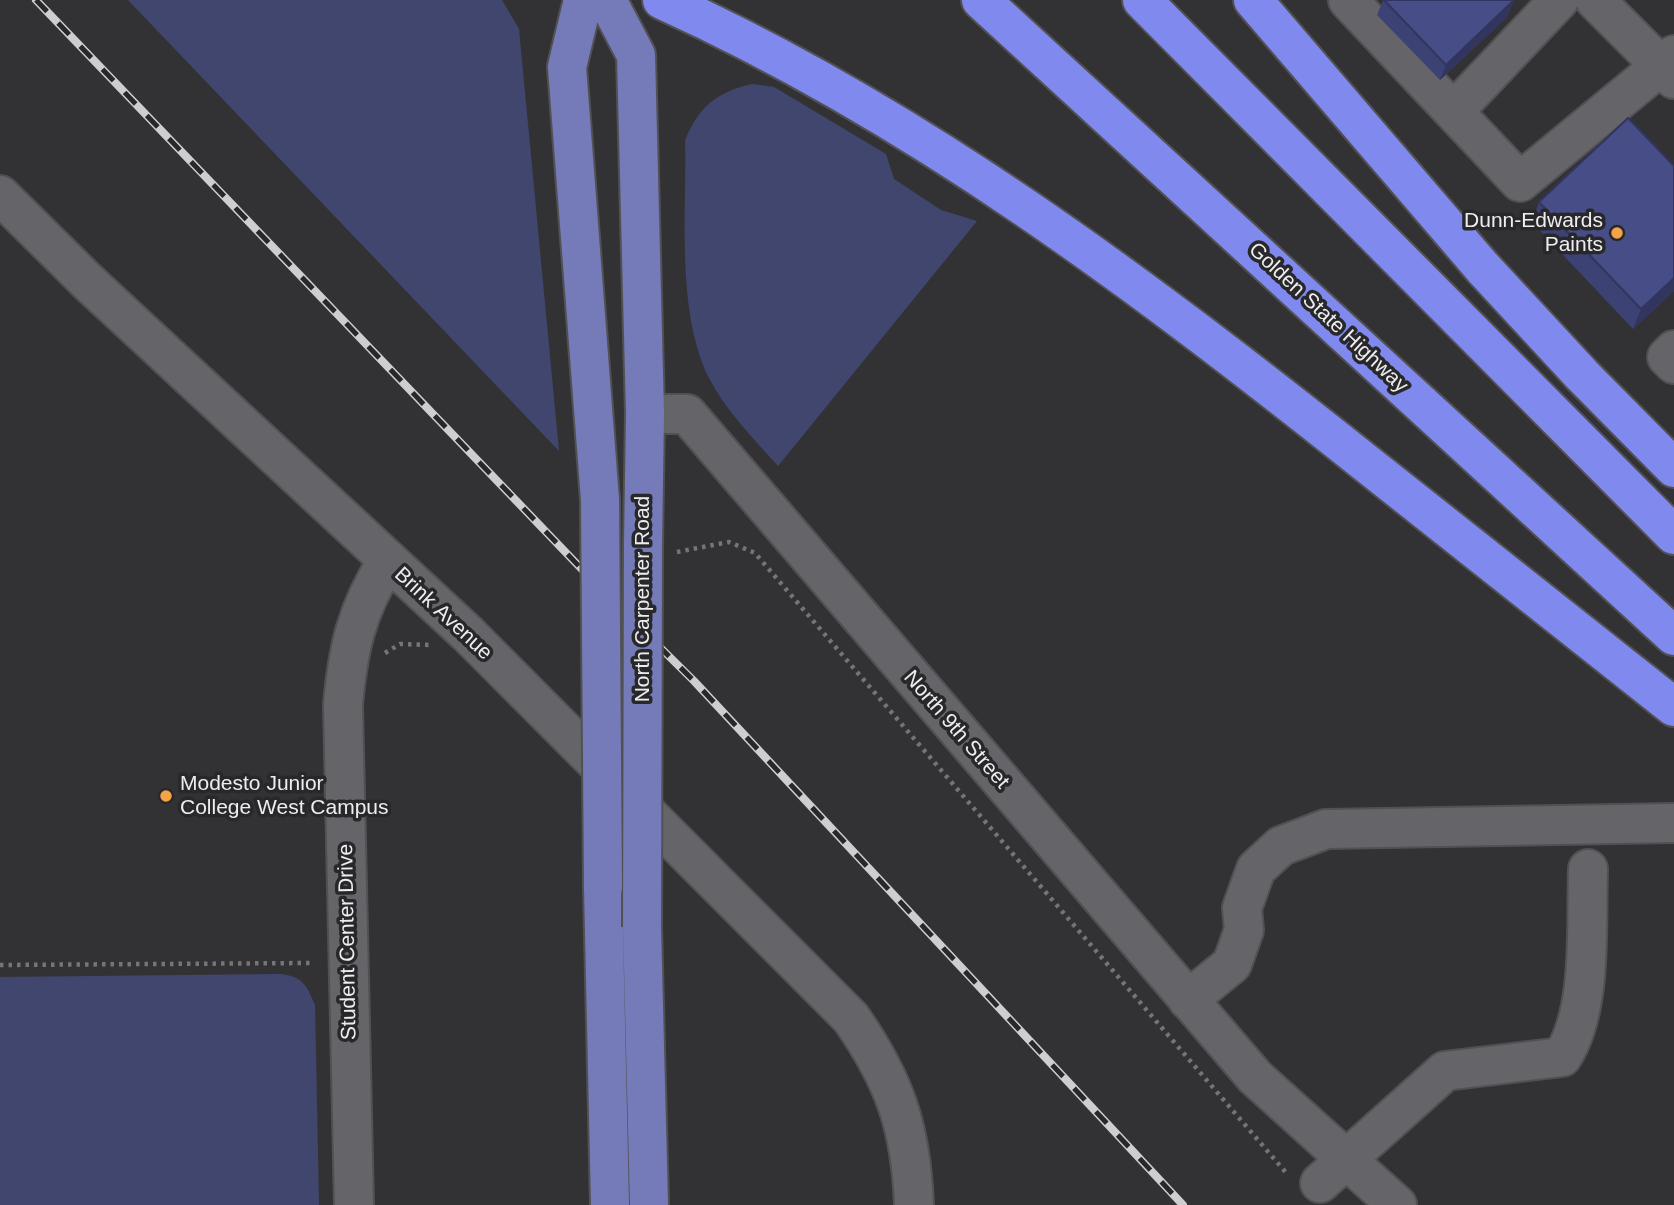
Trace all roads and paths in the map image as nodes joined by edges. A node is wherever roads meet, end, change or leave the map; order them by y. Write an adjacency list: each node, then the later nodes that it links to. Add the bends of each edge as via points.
1 (583, 0): 31 (main road, North Carpenter Road, bridge, via 567,67 600,500)
2 (607, 0): 15 (main road, North Carpenter Road, via 636,55)
3 (662, 0): 23 (highway, via 756,46 992,183 1237,361)
4 (981, 0): 20 (highway, Golden State Highway)
5 (1142, 0): 17 (highway)
6 (1253, 0): 16 (highway, via 1482,267)
7 (1559, 0): 11 (street)
8 (1595, 0): 10 (street)
9 (1361, 4): 11 (street)
10 (1669, 66): 11 (street, via 1520,182)
11 (1454, 111)
12 (0, 195): 19 (street, Brink Avenue)
13 (1674, 350): 14 (street, via 1667,356)
14 (1674, 364)
15 (645, 414): 18 (main road, North Carpenter Road); 28 (street, North 9th Street, via 687,414)
16 (1674, 468)
17 (1674, 536)
18 (658, 552): 29 (path, via 676,553 729,542 755,552); 32 (main road, North Carpenter Road, bridge, via 642,927)
19 (387, 562): 30 (street, Student Center Drive, via 363,604 352,636 343,705); 33 (street, Brink Avenue, via 468,634 851,1018 871,1046 901,1109)
20 (1674, 636)
21 (433, 646): 22 (path, via 400,645)
22 (381, 658)
23 (1674, 707)
24 (1674, 823): 28 (street, via 1326,829 1281,846 1256,869 1242,908 1244,930 1232,964)
25 (1588, 869): 29 (street, via 1584,982 1573,1041 1562,1057 1445,1071)
26 (310, 963): 27 (path)
27 (0, 965)
28 (1188, 1000): 29 (street, North 9th Street, via 1255,1077)
29 (1323, 1181): 34 (street, North 9th Street)
30 (354, 1205)
31 (610, 1205)
32 (649, 1205)
33 (914, 1205)
34 (1397, 1205)

